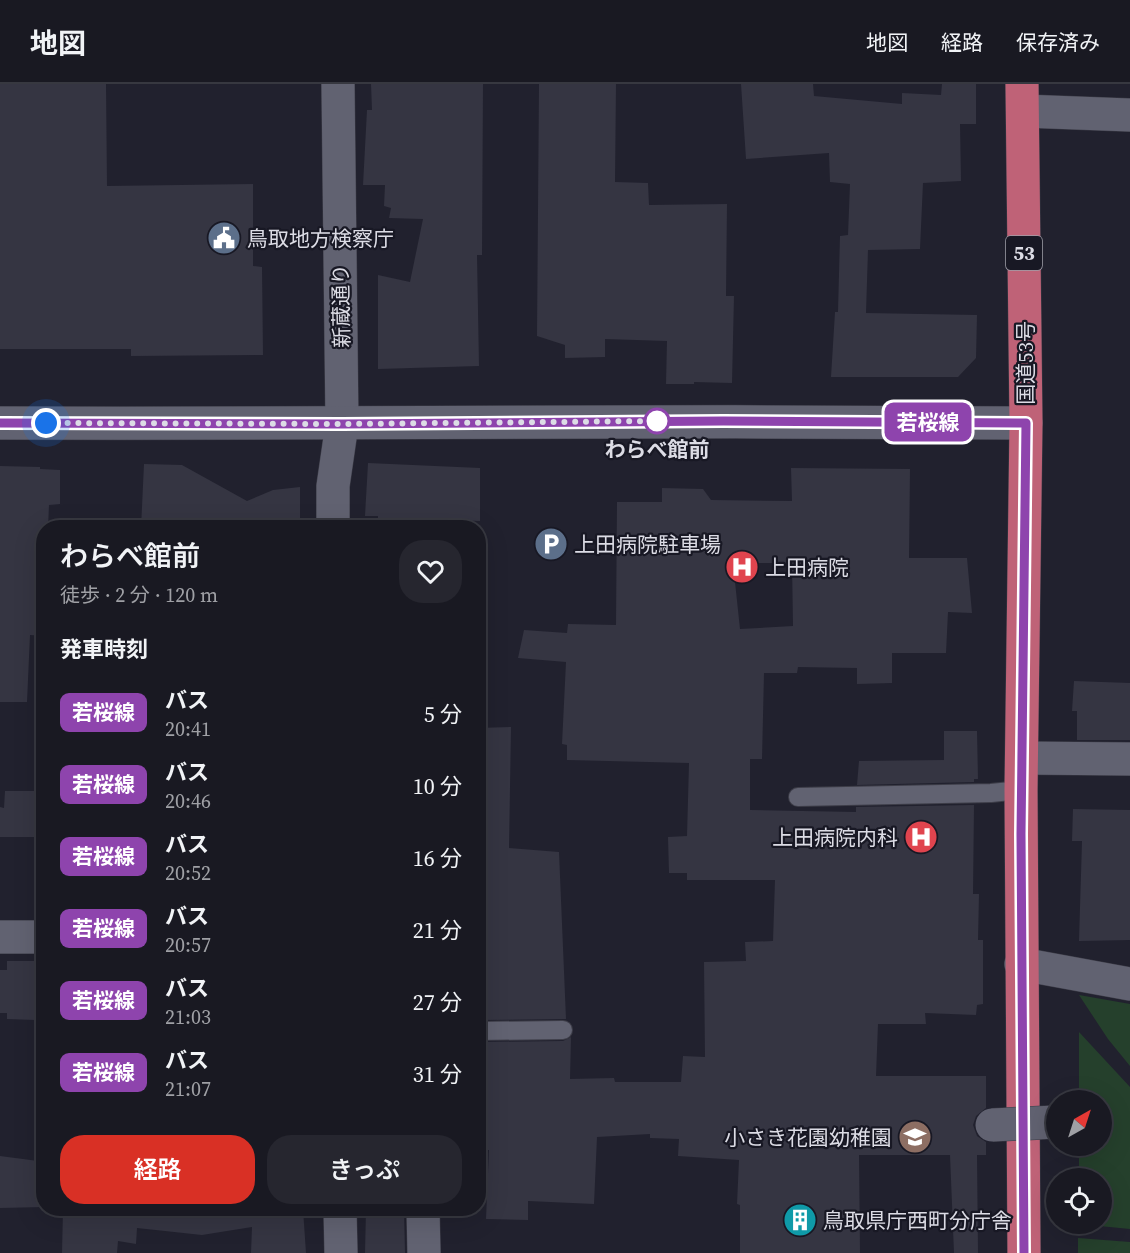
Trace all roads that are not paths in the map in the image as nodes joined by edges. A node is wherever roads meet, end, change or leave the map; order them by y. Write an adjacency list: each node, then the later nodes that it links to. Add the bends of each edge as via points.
1 (338, 84): 6 (street, 新蔵通り)
2 (1023, 98): 3 (street); 5 (highway, 国道53号 / 53)
3 (1130, 116)
4 (0, 423): 6 (street)
5 (1026, 423): 6 (street); 8 (highway, 国道53号 / 53)
6 (342, 424): 7 (street, 新蔵通り, via 333,486)
7 (333, 520)
8 (1022, 758): 9 (street); 10 (highway, 国道53号 / 53)
9 (1130, 759)
10 (1022, 790): 11 (lane); 14 (highway, 国道53号 / 53)
11 (798, 797)
12 (0, 937): 13 (street)
13 (36, 937)
14 (1021, 964): 15 (street); 24 (highway, 国道53号 / 53)
15 (1130, 984)
16 (563, 1030): 17 (lane)
17 (486, 1031)
18 (1046, 1122): 19 (street, bridge)
19 (992, 1125)
20 (340, 1216): 22 (street)
21 (423, 1216): 23 (street)
22 (341, 1253)
23 (424, 1253)
24 (1024, 1253)

